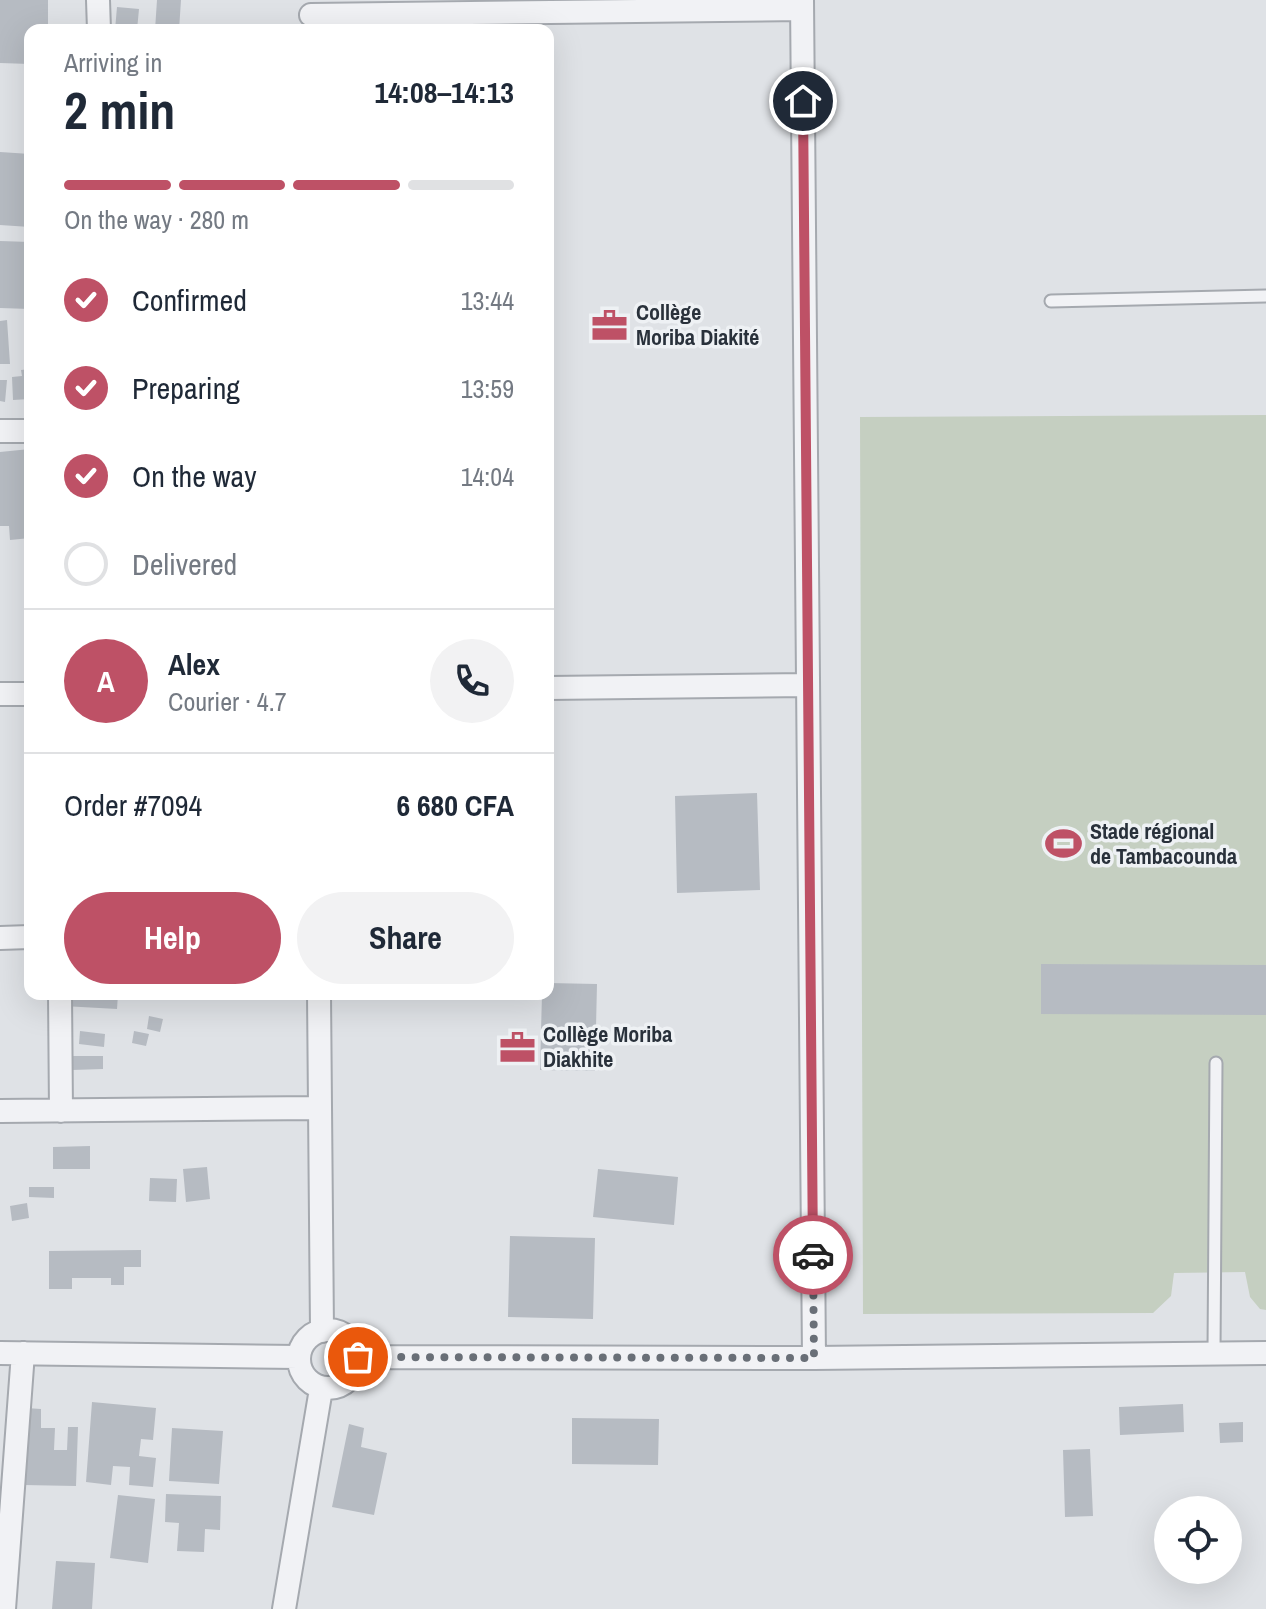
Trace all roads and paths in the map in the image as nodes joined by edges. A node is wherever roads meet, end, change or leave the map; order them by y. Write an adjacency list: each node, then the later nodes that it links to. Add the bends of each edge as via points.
1 (98, 0): 4 (street)
2 (802, 5): 3 (street); 9 (street)
3 (311, 15)
4 (99, 24)
5 (1266, 296): 6 (lane)
6 (1051, 301)
7 (0, 431): 8 (street)
8 (24, 431)
9 (808, 685): 10 (street); 28 (street)
10 (554, 688)
11 (0, 694): 12 (street)
12 (24, 694)
13 (24, 937): 14 (street)
14 (0, 938)
15 (60, 1000): 20 (street)
16 (319, 1000): 18 (street)
17 (1216, 1063): 22 (lane)
18 (320, 1108): 20 (street); 21 (street)
19 (0, 1111): 20 (street)
20 (61, 1111)
21 (322, 1331): 26 (street, via 308,1337); 27 (street, via 345,1334)
22 (1214, 1352): 25 (street); 28 (street)
23 (0, 1353): 24 (street)
24 (23, 1353): 26 (street); 30 (street)
25 (1266, 1353)
26 (298, 1357): 29 (street, via 300,1371)
27 (358, 1357): 28 (street); 29 (street, via 354,1375 340,1387)
28 (814, 1358)
29 (321, 1389): 31 (street)
30 (4, 1609)
31 (284, 1609)

